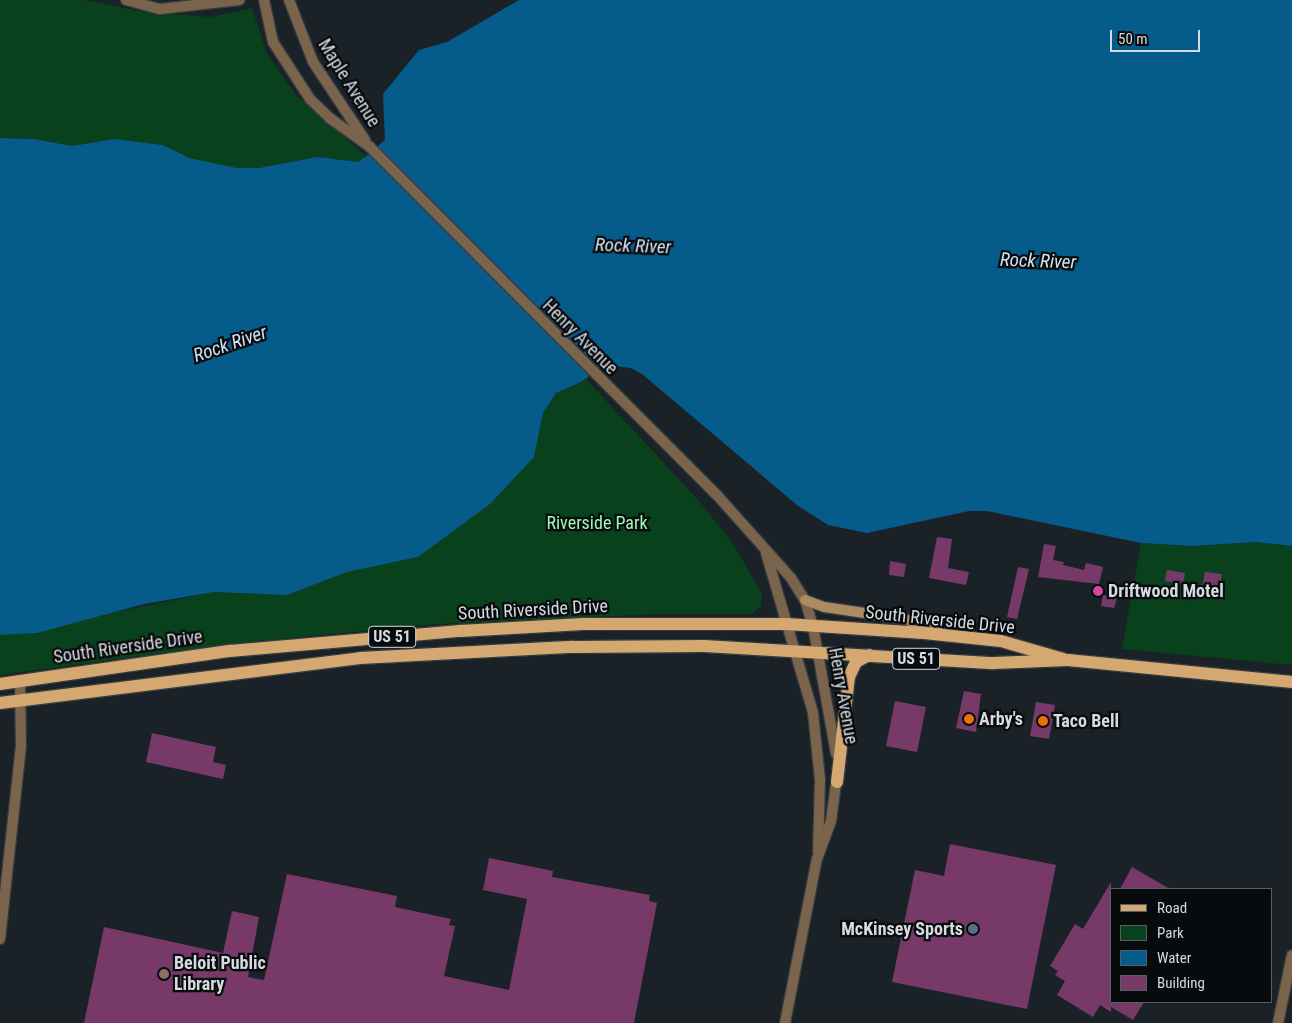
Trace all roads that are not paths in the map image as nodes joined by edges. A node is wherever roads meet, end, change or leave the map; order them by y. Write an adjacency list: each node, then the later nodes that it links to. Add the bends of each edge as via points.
1 (126, 0): 2 (street, via 160,8)
2 (240, 0)
3 (264, 0): 5 (street, Maple Avenue, via 273,42 310,99)
4 (289, 0): 5 (street, Maple Avenue, via 313,62)
5 (370, 147): 6 (street, Henry Avenue, via 716,494)
6 (766, 552): 7 (street, Henry Avenue, via 791,578); 8 (street, Henry Avenue)
7 (805, 600): 9 (street, Henry Avenue); 10 (main road, via 824,607 905,620)
8 (786, 624): 9 (main road, South Riverside Drive / US 51); 11 (street, Henry Avenue); 15 (main road, South Riverside Drive / US 51, via 583,624 460,631 200,654)
9 (813, 626): 10 (main road, South Riverside Drive / US 51); 12 (street, Henry Avenue)
10 (948, 635): 14 (main road, South Riverside Drive / US 51, via 1015,644)
11 (795, 651): 12 (main road, South Riverside Drive / US 51); 18 (main road, South Riverside Drive / US 51, via 704,646 423,652 132,684); 21 (street, Henry Avenue, via 811,702 818,754)
12 (819, 652): 13 (main road, South Riverside Drive / US 51); 20 (street, Henry Avenue, via 834,732)
13 (869, 655): 14 (main road, South Riverside Drive / US 51, via 994,663); 20 (main road, via 856,662 849,678)
14 (1068, 660): 16 (main road, South Riverside Drive / US 51)
15 (20, 681): 17 (main road, South Riverside Drive / US 51); 18 (street)
16 (1292, 682)
17 (0, 684)
18 (20, 701): 19 (main road, South Riverside Drive / US 51); 22 (street, via 21,746)
19 (0, 703)
20 (837, 782): 21 (street, Henry Avenue, via 831,821)
21 (817, 859): 24 (street, Henry Avenue)
22 (0, 939)
23 (1292, 955): 25 (street)
24 (785, 1023)
25 (1278, 1023)

